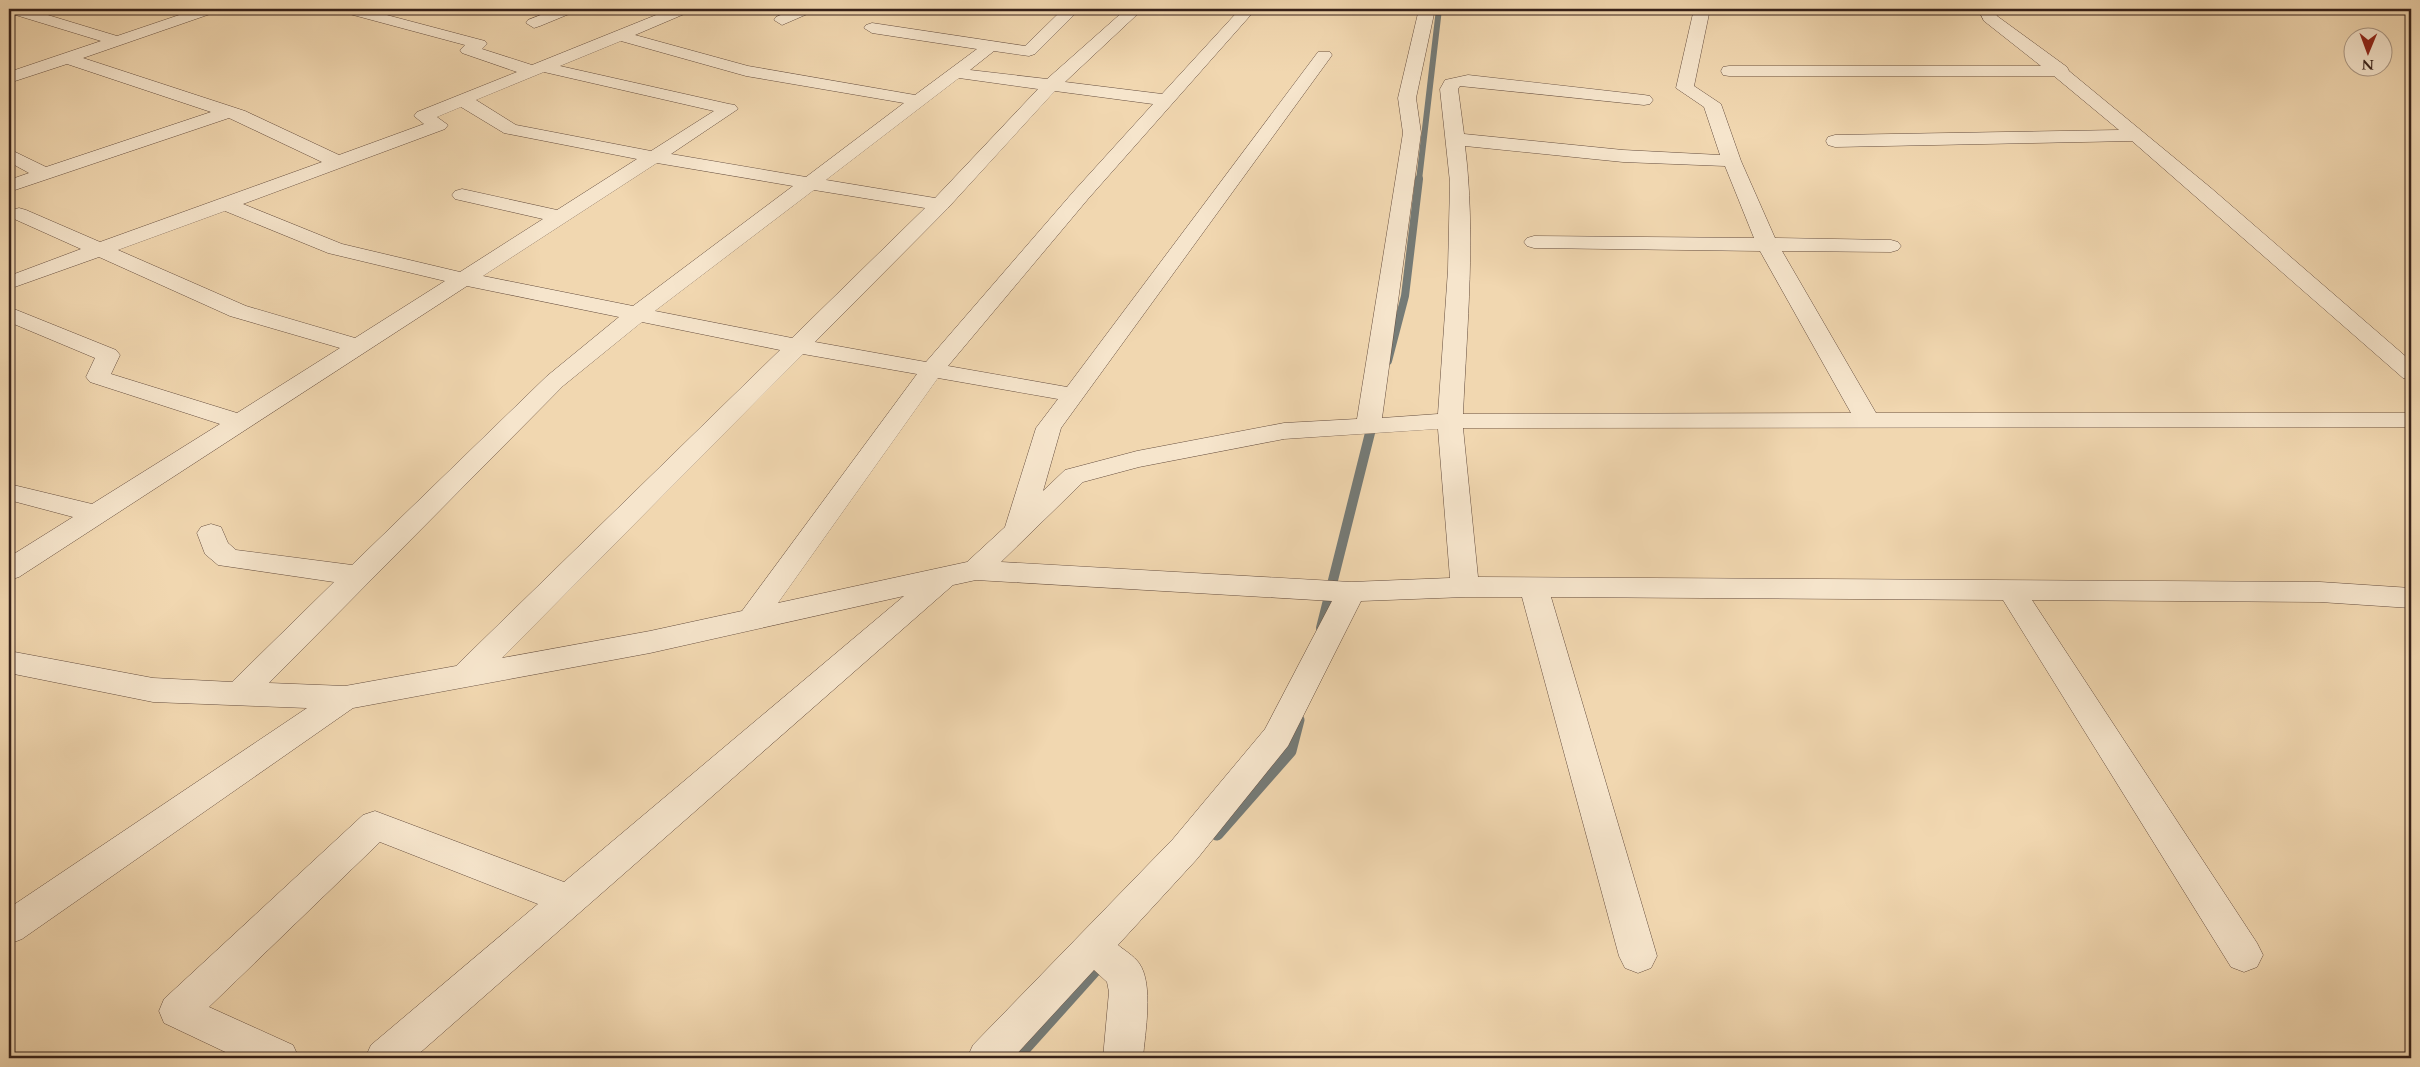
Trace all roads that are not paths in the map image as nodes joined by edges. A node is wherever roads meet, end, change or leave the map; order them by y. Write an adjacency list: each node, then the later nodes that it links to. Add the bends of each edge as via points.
1 (12, 9): 17 (street)
2 (211, 9): 17 (street)
3 (347, 9): 21 (street, via 480,44 468,50)
4 (569, 9): 14 (street)
5 (684, 9): 16 (street)
6 (807, 9): 13 (street)
7 (1072, 9): 18 (street, via 1029,51)
8 (1135, 9): 26 (street)
9 (1248, 9): 28 (street)
10 (1427, 9): 64 (street, via 1407,98 1412,133)
11 (1702, 9): 37 (street, via 1684,85 1689,92 1712,104)
12 (1986, 9): 23 (street, via 1990,18)
13 (782, 20)
14 (534, 23)
15 (872, 28): 18 (street)
16 (619, 35): 21 (street); 30 (street, via 746,71)
17 (118, 41): 20 (street)
18 (991, 46): 24 (street)
19 (1324, 55): 59 (street)
20 (67, 58): 25 (street); 31 (street)
21 (538, 69): 27 (street); 36 (street, via 729,109)
22 (1729, 71): 23 (street)
23 (2061, 71): 32 (street)
24 (957, 72): 26 (street); 30 (street)
25 (9, 78)
26 (1051, 85): 28 (street); 44 (street)
27 (463, 100): 36 (street, via 510,129); 38 (street, via 423,116 439,125)
28 (1166, 100): 57 (street)
29 (1644, 100): 33 (street, via 1490,82 1455,81 1448,89)
30 (920, 101): 40 (street)
31 (228, 112): 38 (street); 39 (street)
32 (2137, 135): 34 (street); 58 (street)
33 (1455, 139): 37 (street, via 1623,156); 61 (street, via 1460,182 1459,270)
34 (1835, 141)
35 (9, 155): 39 (street)
36 (654, 157): 40 (street); 46 (street)
37 (1732, 161): 48 (street)
38 (338, 162): 43 (street)
39 (45, 174): 41 (street)
40 (809, 183): 44 (street); 54 (street)
41 (9, 186)
42 (462, 194): 46 (street)
43 (224, 204): 50 (street); 51 (street, via 335,250)
44 (940, 205): 56 (street)
45 (19, 214): 50 (street)
46 (561, 216): 51 (street)
47 (1534, 242): 48 (street)
48 (1767, 244): 49 (street); 62 (street)
49 (1892, 246)
50 (100, 249): 52 (street); 55 (street, via 238,311)
51 (463, 279): 54 (street); 55 (street)
52 (9, 282)
53 (9, 314): 63 (street, via 108,355 98,377)
54 (637, 314): 56 (street); 71 (street, via 555,381)
55 (359, 346): 63 (street)
56 (797, 346): 57 (street); 79 (street)
57 (932, 370): 59 (street); 77 (street)
58 (2411, 373)
59 (1074, 394): 67 (street, via 1050,428)
60 (2411, 420): 62 (street)
61 (1450, 421): 62 (street); 64 (street); 72 (street)
62 (1868, 421)
63 (240, 422): 66 (street)
64 (1368, 426): 67 (street, via 1284,431 1137,459 1074,476)
65 (9, 492): 66 (street)
66 (96, 514): 69 (street)
67 (1017, 530): 70 (street)
68 (211, 533): 71 (street, via 215,548 228,558)
69 (9, 570)
70 (960, 573): 75 (street); 77 (street); 82 (street)
71 (358, 576): 80 (street)
72 (1465, 587): 73 (street); 75 (street)
73 (1534, 588): 74 (street); 86 (street)
74 (2011, 590): 76 (street, via 2320,592); 85 (street)
75 (1352, 592): 84 (street, via 1277,737 1185,848)
76 (2411, 598)
77 (750, 620): 79 (street)
78 (9, 662): 80 (street, via 154,690)
79 (465, 676): 81 (street)
80 (239, 694): 81 (street)
81 (345, 698): 83 (street)
82 (569, 900): 87 (street, via 375,825 178,1011); 88 (street)
83 (9, 928)
84 (1093, 946): 89 (street); 90 (street, via 1125,974 1128,992)
85 (2244, 955)
86 (1638, 956)
87 (279, 1058)
88 (386, 1058)
89 (987, 1058)
90 (1123, 1058)

